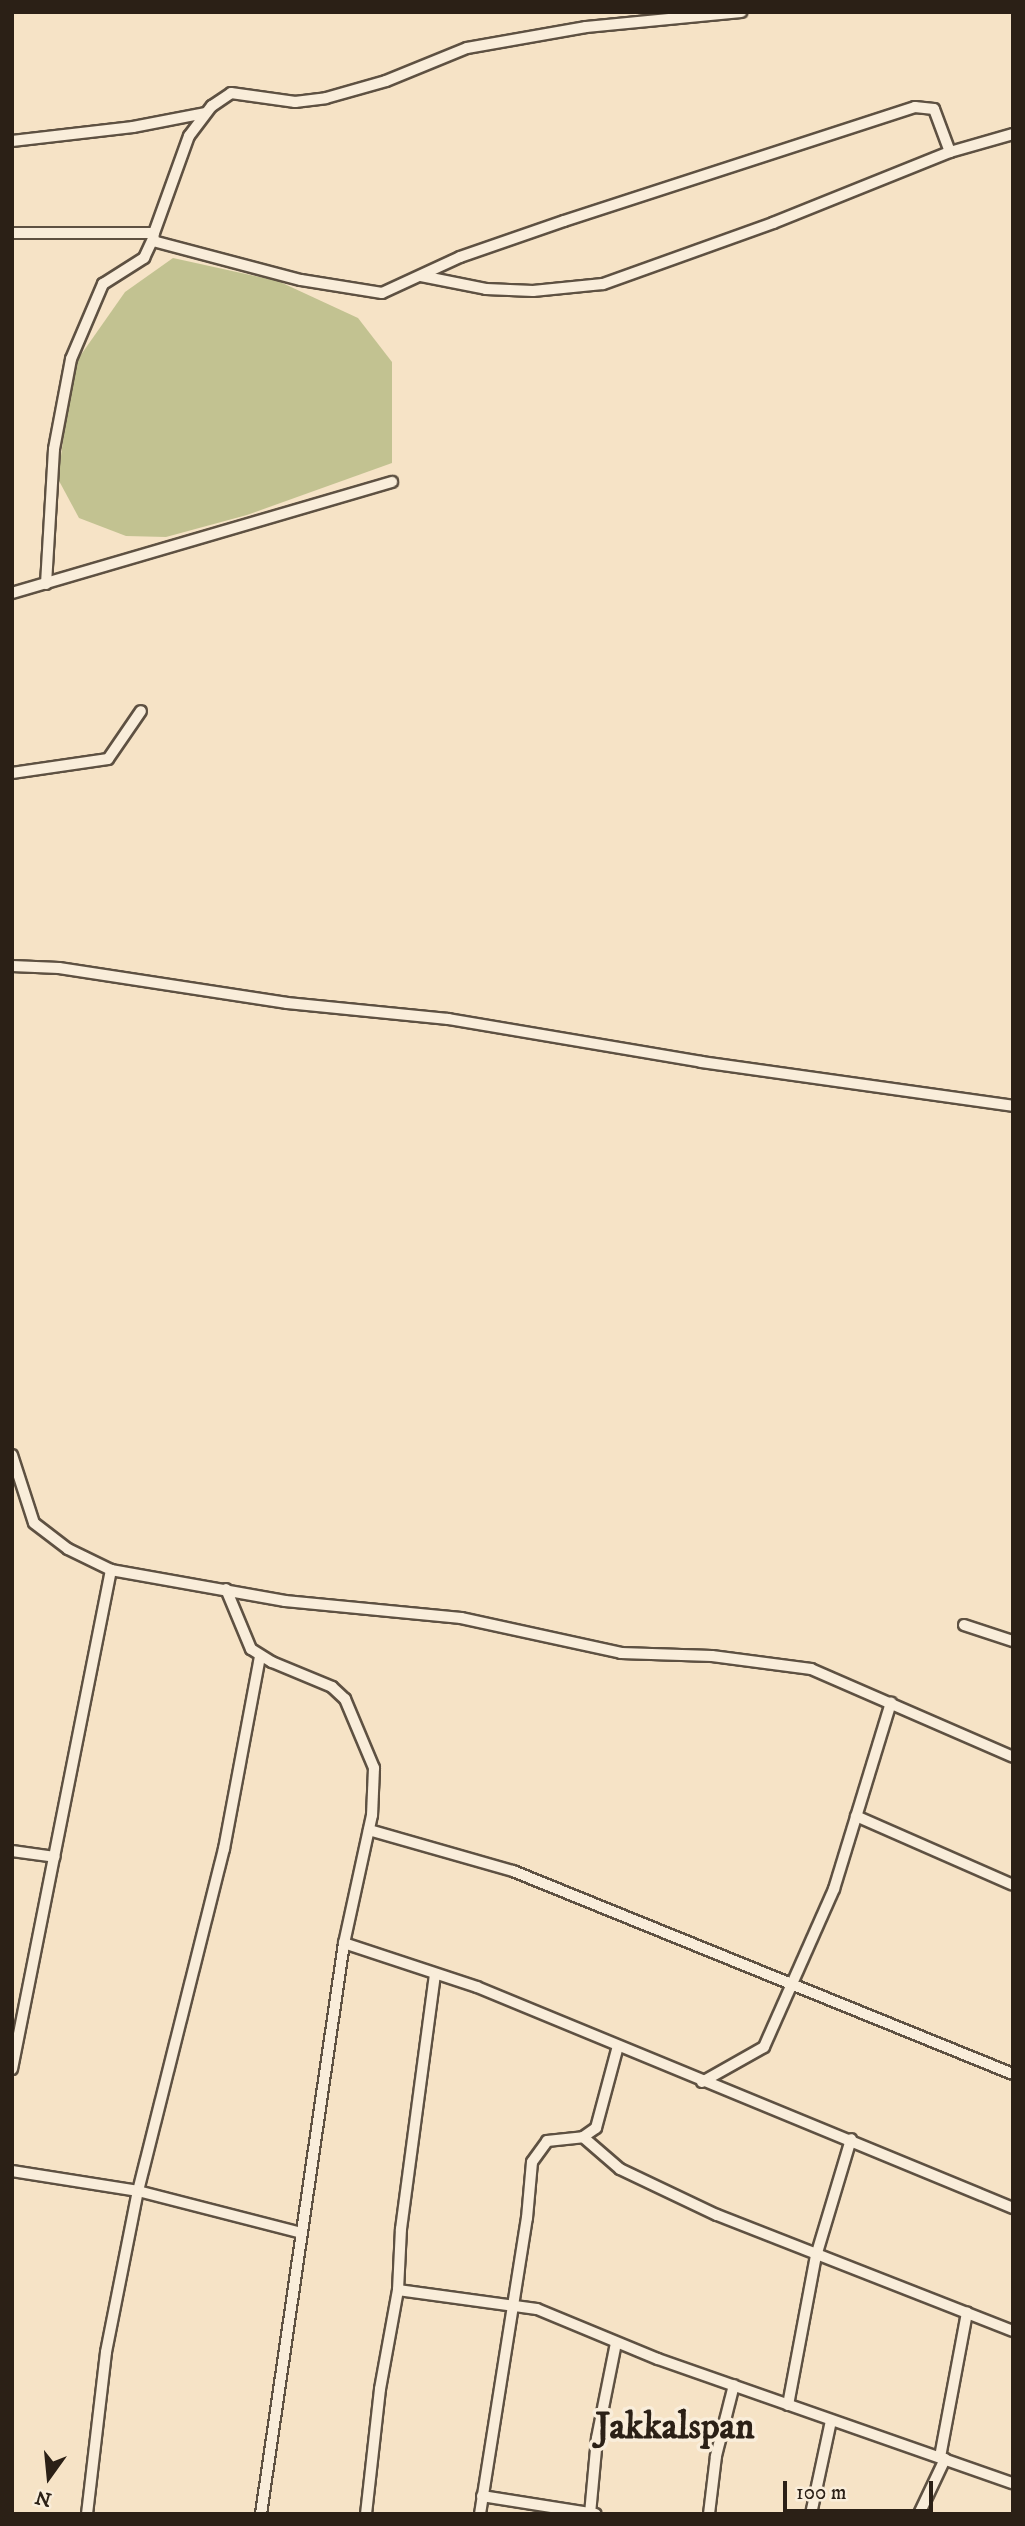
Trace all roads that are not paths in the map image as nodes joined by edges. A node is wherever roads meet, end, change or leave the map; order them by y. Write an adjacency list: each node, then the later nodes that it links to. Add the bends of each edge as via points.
1 (741, 12): 2 (street, via 527,36 441,55 386,81 327,98 295,102 231,93)
2 (205, 113): 4 (street, via 133,127); 7 (street, via 189,136)
3 (1013, 134): 5 (street)
4 (12, 141)
5 (950, 152): 8 (street, via 603,284 533,291 486,289); 8 (street, via 934,109 915,107 565,220)
6 (12, 233): 7 (street)
7 (154, 237): 8 (street, via 360,291 382,293); 10 (street, via 144,258 103,284 71,359 54,449)
8 (420, 276)
9 (392, 482): 10 (street)
10 (46, 584): 11 (street)
11 (12, 593)
12 (141, 711): 13 (street, via 108,759)
13 (12, 773)
14 (12, 967): 15 (street, via 59,968 287,1003 448,1018 701,1062)
15 (1013, 1106)
16 (12, 1455): 17 (street, via 34,1523 68,1549)
17 (111, 1570): 18 (street); 27 (street)
18 (226, 1589): 21 (street, via 244,1638); 22 (street, via 285,1601 461,1618 621,1653 712,1657 811,1670)
19 (964, 1625): 20 (street)
20 (1013, 1641)
21 (260, 1656): 25 (street, via 332,1687 345,1699 374,1768); 39 (street, via 212,1903)
22 (891, 1702): 23 (street); 24 (street)
23 (1013, 1757)
24 (856, 1816): 28 (street); 31 (street, via 834,1889)
25 (369, 1830): 29 (street); 31 (street, via 513,1871)
26 (12, 1851): 27 (street)
27 (55, 1857): 33 (street)
28 (1013, 1885)
29 (344, 1943): 30 (street); 41 (street)
30 (435, 1975): 32 (street); 43 (street, via 401,2229)
31 (788, 1986): 34 (street); 35 (street, via 764,2047)
32 (618, 2046): 35 (street); 36 (street, via 601,2119)
33 (12, 2069)
34 (1013, 2074)
35 (702, 2082): 37 (street)
36 (583, 2137): 42 (street, via 597,2153 634,2177); 44 (street, via 548,2141 533,2157)
37 (851, 2140): 40 (street); 42 (street)
38 (12, 2171): 39 (street)
39 (138, 2191): 41 (street); 55 (street, via 98,2397)
40 (1013, 2208)
41 (301, 2233): 56 (street)
42 (816, 2256): 45 (street); 49 (street)
43 (398, 2290): 44 (street); 57 (street, via 380,2389)
44 (513, 2304): 47 (street, via 565,2318); 53 (street)
45 (967, 2313): 46 (street); 51 (street)
46 (1013, 2331)
47 (616, 2343): 48 (street); 54 (street, via 597,2438)
48 (734, 2385): 49 (street); 59 (street, via 716,2456)
49 (788, 2405): 50 (street)
50 (831, 2421): 51 (street); 60 (street)
51 (943, 2458): 52 (street); 61 (street)
52 (1013, 2483)
53 (482, 2496): 54 (street); 58 (street)
54 (592, 2513)
55 (87, 2514)
56 (261, 2514)
57 (366, 2514)
58 (480, 2514)
59 (709, 2514)
60 (810, 2514)
61 (919, 2514)

